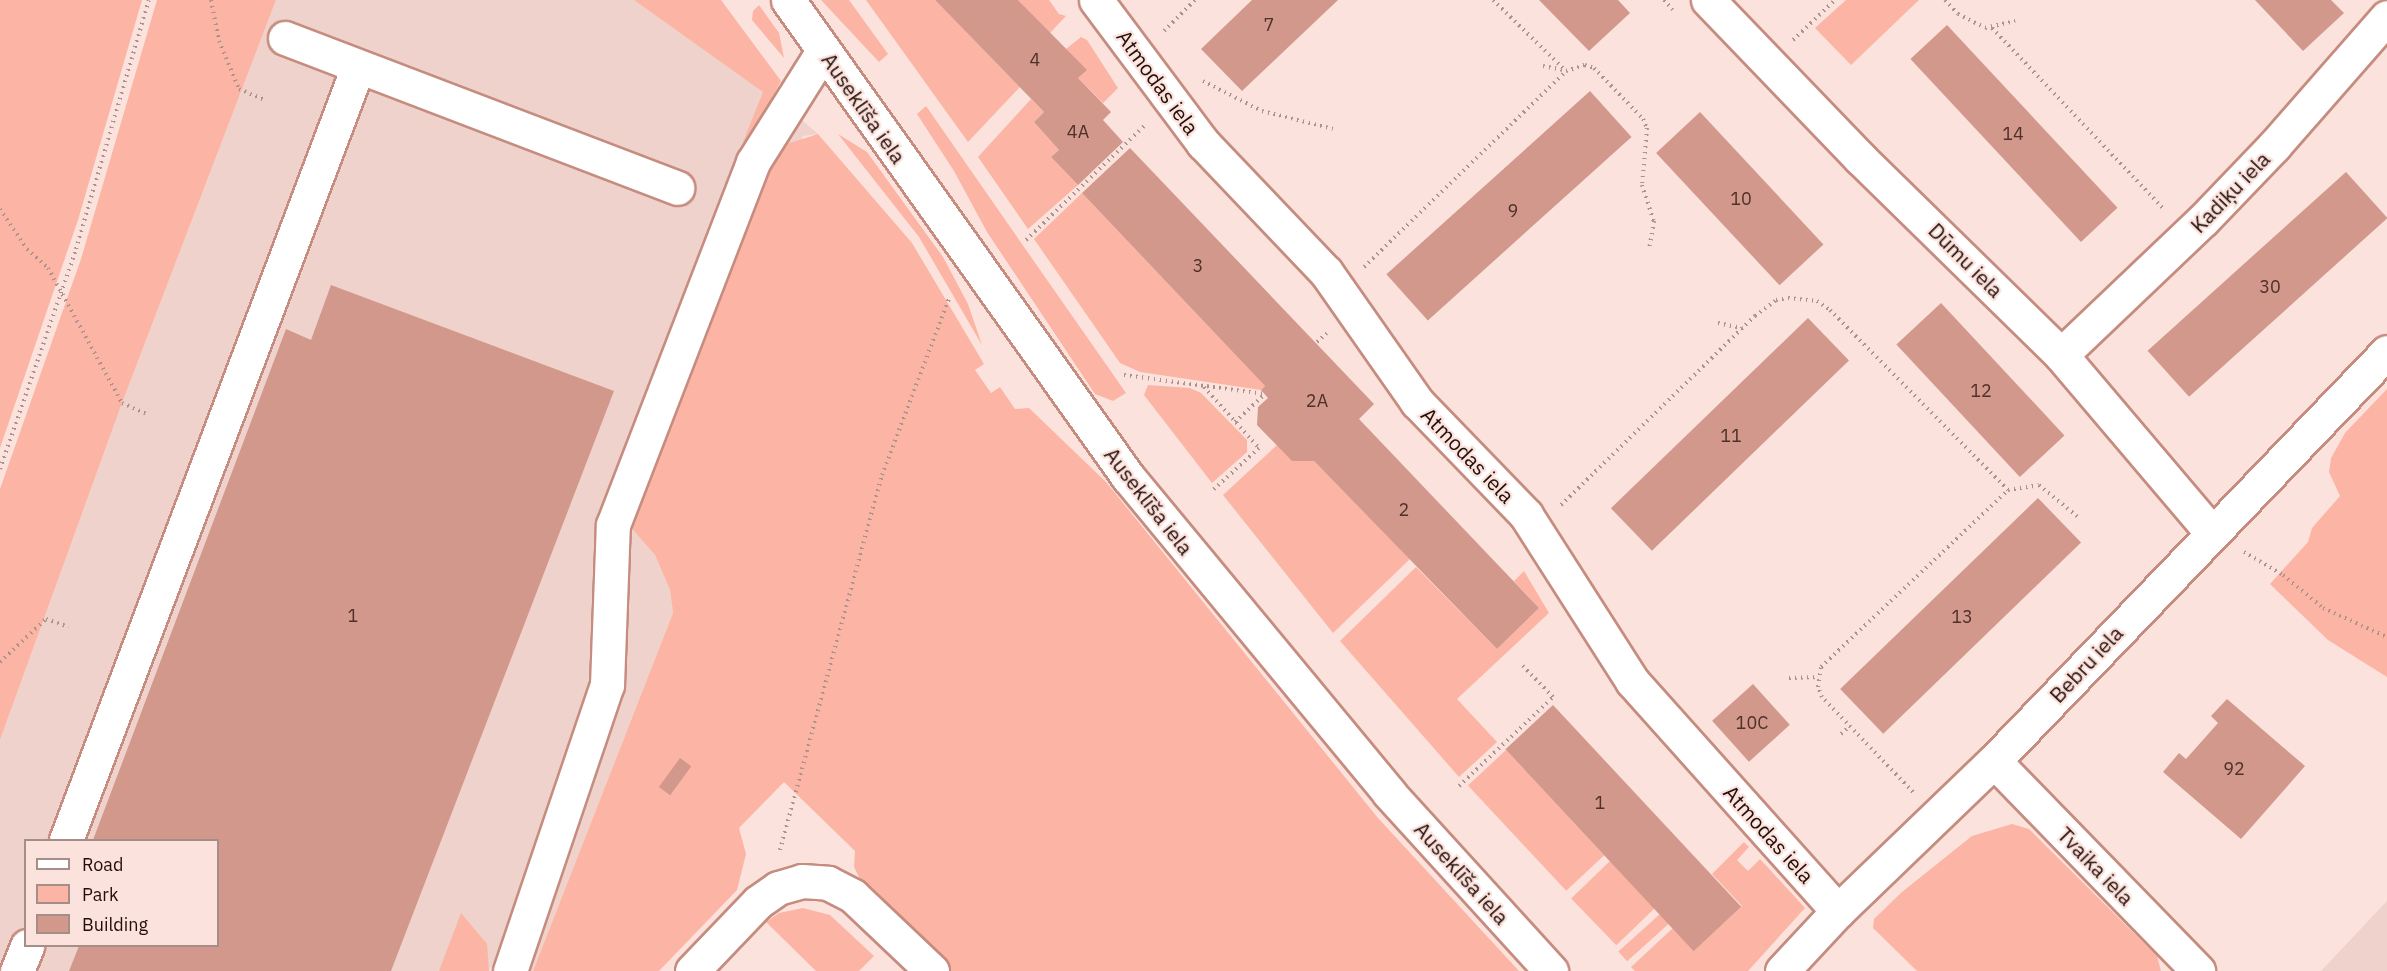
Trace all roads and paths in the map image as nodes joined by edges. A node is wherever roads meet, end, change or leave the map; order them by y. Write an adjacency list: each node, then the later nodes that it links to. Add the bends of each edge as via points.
1 (149, 0): 29 (path)
2 (211, 0): 21 (path, via 219,41 239,89)
3 (788, 0): 16 (street, Auseklīša iela)
4 (1096, 0): 31 (street, Atmodas iela, via 1186,123 1326,272)
5 (1194, 0): 13 (path)
6 (1493, 0): 19 (path)
7 (1708, 0): 15 (street, Dūmu iela)
8 (1835, 0): 15 (path, via 1790,43)
9 (1945, 0): 12 (path, via 1970,22)
10 (2387, 17): 28 (street, Kadiķu iela, via 2274,146)
11 (2015, 21): 12 (path)
12 (1992, 28): 28 (path, via 2160,201 2165,210 2164,226 2150,242)
13 (1161, 36)
14 (285, 38): 18 (street)
15 (1755, 48): 36 (street, Dūmu iela, via 1860,158)
16 (823, 51): 64 (street, via 753,162 613,525 608,685); 67 (street, Auseklīša iela, via 1128,477 1389,793)
17 (1543, 66): 19 (path)
18 (358, 67): 24 (street); 58 (street)
19 (1566, 71): 27 (path, via 1585,65 1594,68 1647,128 1642,173 1654,221); 31 (path, via 1368,260 1360,277 1366,294)
20 (1198, 78): 23 (path, via 1262,111)
21 (263, 99)
22 (1146, 124): 26 (path)
23 (1333, 129)
24 (677, 188)
25 (0, 209): 29 (path, via 27,249 48,268)
26 (1026, 240)
27 (1649, 248)
28 (2164, 257): 36 (street, Kadiķu iela)
29 (62, 293): 39 (path, via 122,403); 41 (path)
30 (949, 299): 59 (path, via 882,475)
31 (1352, 309): 34 (path); 60 (street, Atmodas iela, via 1417,402 1526,515 1632,681)
32 (1718, 323): 33 (path)
33 (1742, 328): 43 (path, via 1776,300 1803,297 1817,301); 44 (path, via 1564,498)
34 (1317, 342)
35 (2387, 352): 46 (street, Bebru iela)
36 (2061, 355): 46 (street, Dūmu iela)
37 (1124, 375): 38 (path)
38 (1204, 387): 40 (path); 40 (path, via 1264,394)
39 (147, 414)
40 (1235, 422): 42 (path, via 1259,448)
41 (0, 469)
42 (1213, 490)
43 (2008, 490): 45 (path, via 2039,485); 51 (path, via 1821,667)
44 (1559, 514)
45 (2078, 517)
46 (2211, 531): 48 (path, via 2283,575 2324,608); 55 (street, Bebru iela)
47 (69, 627): 49 (path, via 46,619)
48 (2387, 637)
49 (0, 662)
50 (1521, 664): 56 (path, via 1553,697)
51 (1818, 677): 52 (path); 53 (path, via 1822,697)
52 (1790, 678)
53 (1850, 726): 54 (path); 57 (path)
54 (1841, 734)
55 (1994, 761): 57 (street, Bebru iela); 62 (street, Tvaika iela)
56 (1459, 786)
57 (1935, 816): 60 (street, Bebru iela)
58 (66, 839)
59 (768, 894): 65 (street); 66 (street, via 802,881 840,888)
60 (1838, 911): 68 (street, Bebru iela)
61 (26, 947): 63 (street)
62 (2195, 970)
63 (17, 971)
64 (510, 971)
65 (692, 971)
66 (932, 971)
67 (1551, 971)
68 (1782, 971)

